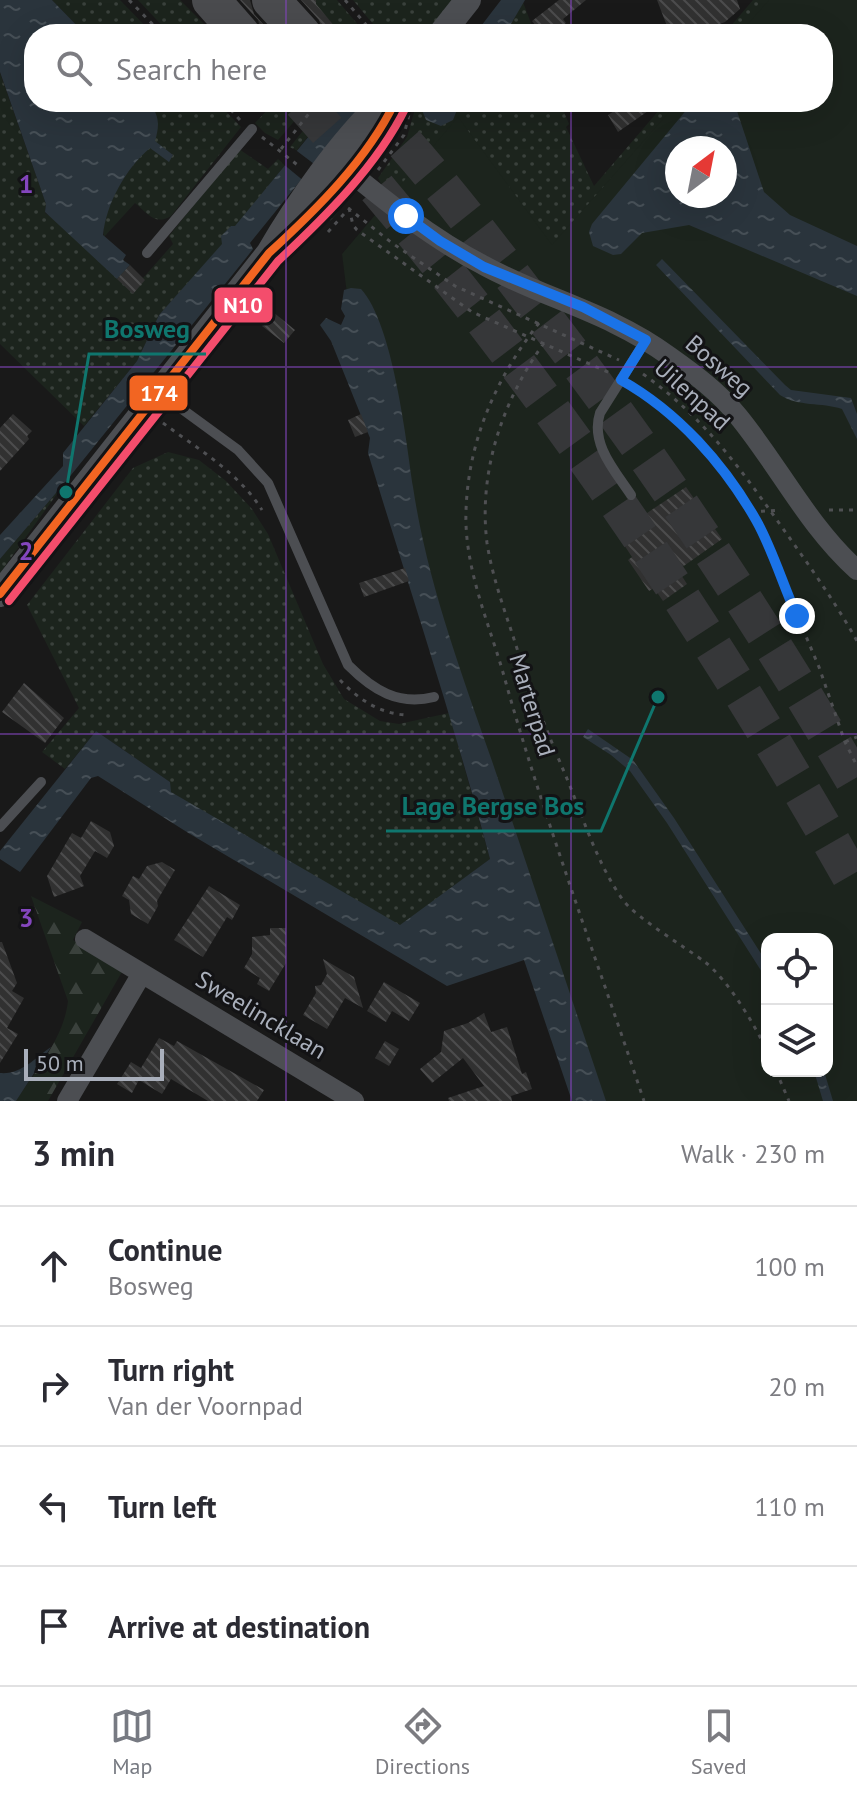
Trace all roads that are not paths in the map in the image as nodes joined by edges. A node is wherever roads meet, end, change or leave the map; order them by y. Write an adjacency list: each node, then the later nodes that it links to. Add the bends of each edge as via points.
1 (211, 0): 4 (highway)
2 (271, 0): 5 (highway)
3 (468, 0): 6 (street)
4 (232, 24)
5 (293, 24)
6 (449, 24)
7 (378, 112): 10 (street)
8 (391, 112): 10 (street)
9 (252, 129): 11 (lane)
10 (350, 171): 12 (street, Bosweg, via 440,241 484,267 583,307); 13 (street, via 269,253)
11 (147, 253)
12 (646, 340): 14 (lane, via 600,413 597,431 606,458); 15 (street, Bosweg, via 737,414 819,531)
13 (160, 393): 16 (street); 17 (lane, via 238,450 268,483 348,665 382,693 402,700)
14 (631, 495)
15 (857, 570)
16 (0, 594)
17 (434, 697)
18 (41, 782): 19 (lane)
19 (0, 827)
20 (85, 939): 21 (street, Sweelincklaan)
21 (141, 975): 22 (street); 23 (street, Sweelincklaan)
22 (67, 1101)
23 (354, 1101)

